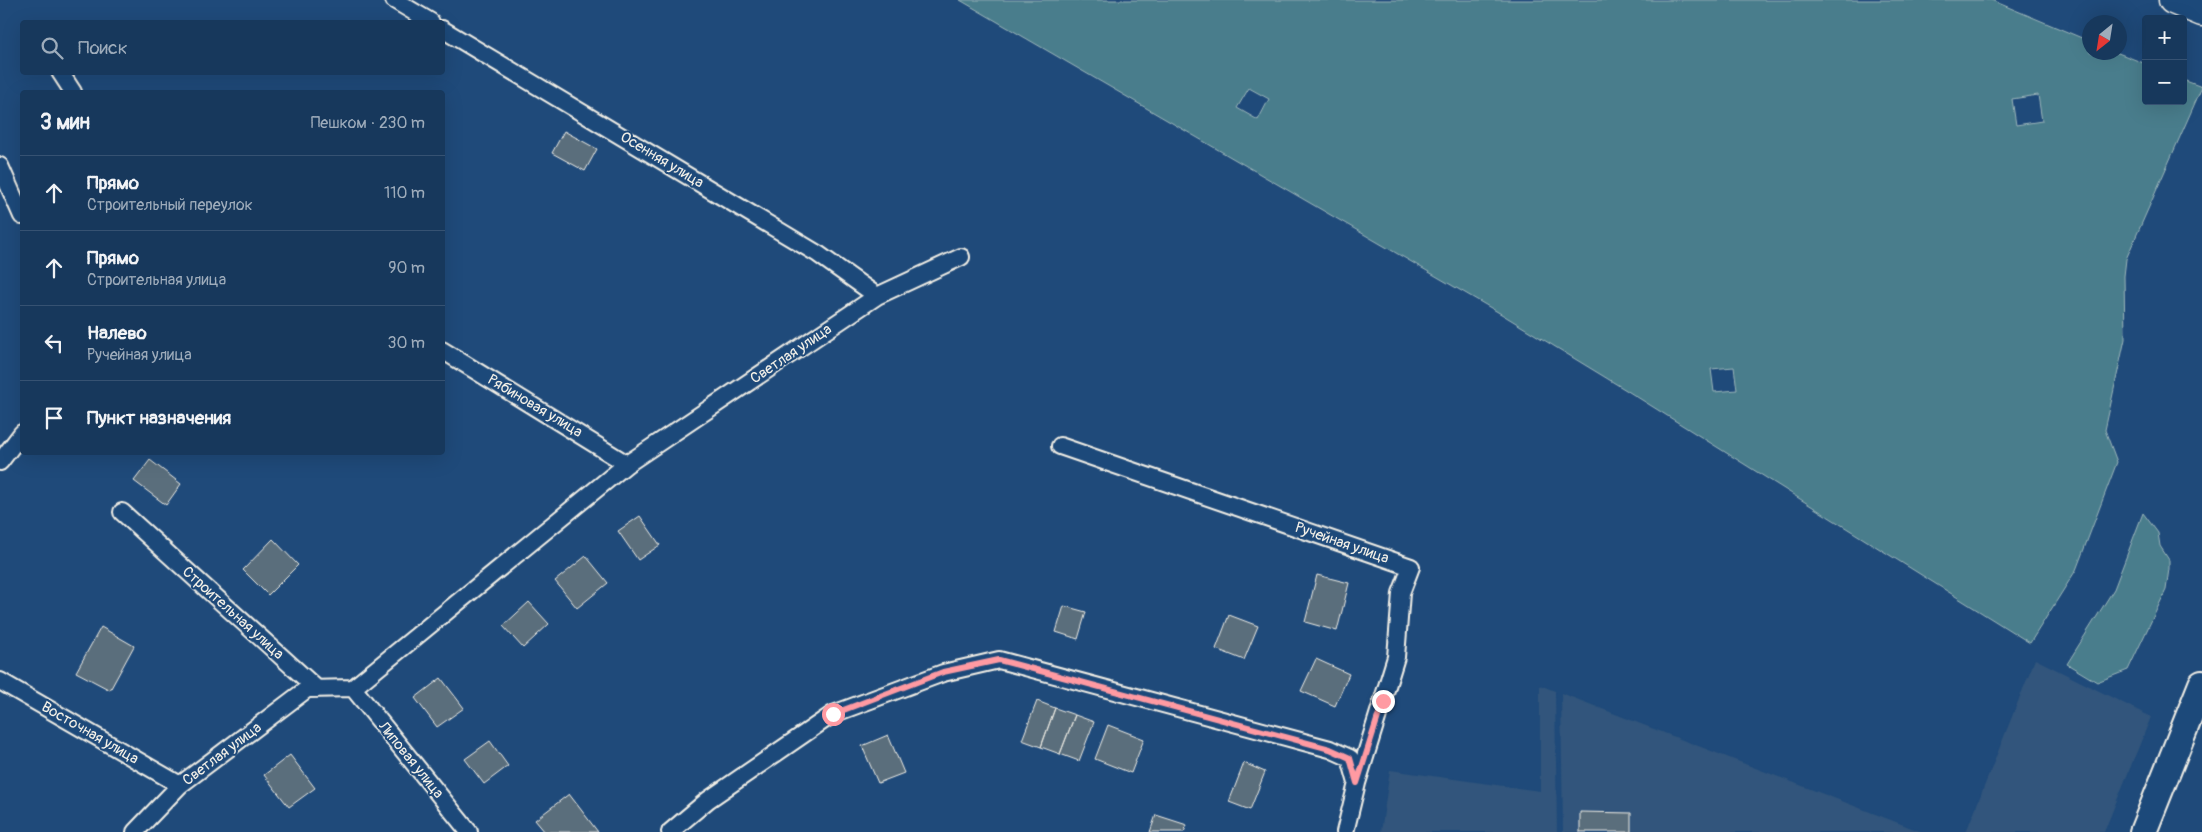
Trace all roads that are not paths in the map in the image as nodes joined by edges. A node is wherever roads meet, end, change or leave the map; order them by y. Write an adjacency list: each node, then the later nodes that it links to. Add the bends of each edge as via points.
1 (394, 0): 4 (street)
2 (2174, 0): 3 (highway)
3 (2202, 12)
4 (428, 20)
5 (445, 31): 11 (street, Осенняя улица, via 818,254)
6 (62, 75): 7 (street)
7 (72, 90)
8 (0, 166): 9 (street)
9 (20, 211)
10 (961, 257): 11 (street, Светлая улица)
11 (877, 296): 16 (street, Светлая улица)
12 (445, 352): 16 (street, Рябиновая улица)
13 (20, 435): 15 (street)
14 (1060, 446): 22 (street, Ручейная улица, via 1412,567 1401,593 1396,657)
15 (0, 462)
16 (627, 464): 20 (street, Светлая улица)
17 (122, 512): 21 (street, Строительная улица)
18 (0, 681): 23 (street, Восточная улица)
19 (2202, 684): 28 (main road)
20 (353, 688): 21 (street); 25 (street, Липовая улица)
21 (317, 689): 23 (street, Светлая улица, via 307,689)
22 (1357, 783): 26 (street, via 1350,758 1330,749 999,660 943,672 833,714 708,800); 27 (street)
23 (180, 785): 24 (street, Светлая улица)
24 (135, 832)
25 (469, 832)
26 (670, 832)
27 (1345, 832)
28 (2143, 832)

